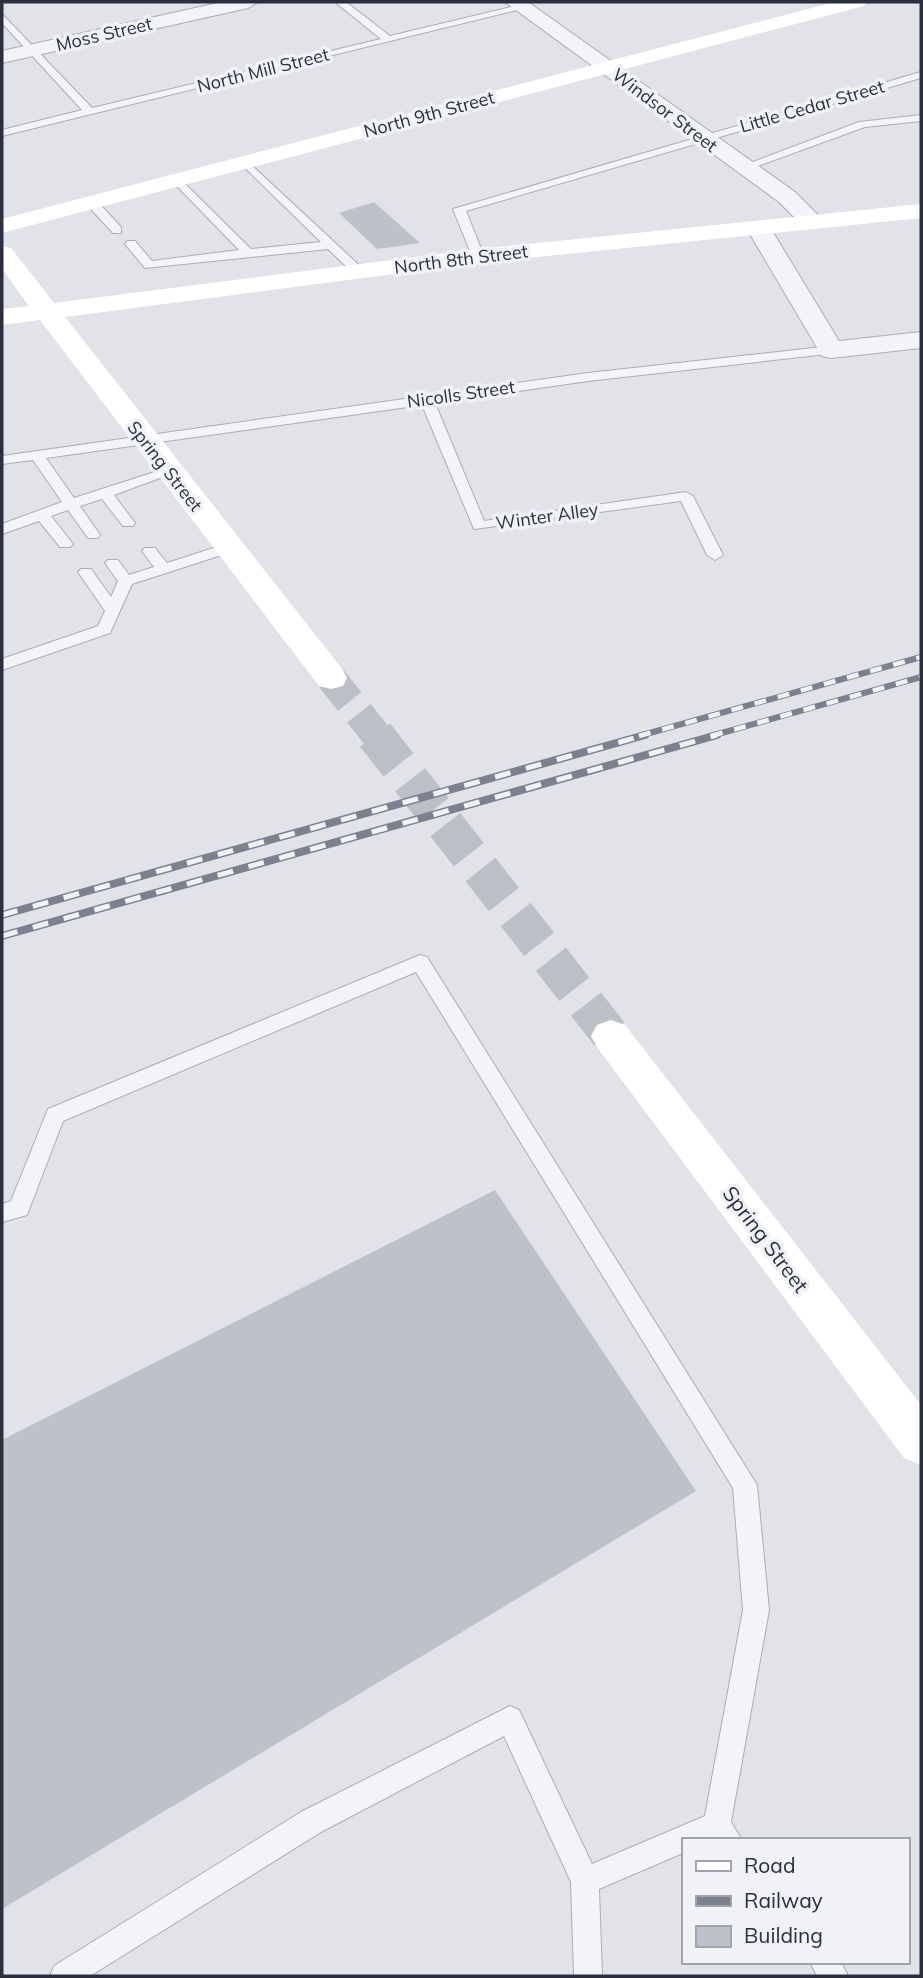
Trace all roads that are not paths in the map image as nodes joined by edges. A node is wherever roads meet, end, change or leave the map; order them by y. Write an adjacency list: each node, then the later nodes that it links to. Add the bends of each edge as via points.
1 (248, 2): 7 (street, Moss Street)
2 (340, 2): 6 (lane)
3 (857, 2): 9 (main road, North 9th Street)
4 (519, 5): 6 (lane, North Mill Street); 9 (street, Windsor Street)
5 (2, 17): 7 (lane)
6 (389, 40): 11 (lane, North Mill Street)
7 (33, 50): 8 (street, Moss Street); 11 (lane)
8 (2, 57)
9 (608, 67): 14 (street, Windsor Street); 15 (main road, North 9th Street)
10 (921, 75): 14 (lane, Little Cedar Street)
11 (90, 112): 13 (lane, North Mill Street)
12 (920, 117): 16 (lane, Little Cedar Street, via 863,124)
13 (2, 133)
14 (702, 137): 16 (street, Windsor Street); 28 (lane, Little Cedar Street, via 459,209)
15 (245, 162): 17 (main road, North 9th Street); 25 (lane)
16 (743, 168): 20 (street, Windsor Street, via 787,197)
17 (177, 180): 18 (main road, North 9th Street); 27 (lane)
18 (91, 202): 21 (main road, North 9th Street); 23 (lane)
19 (921, 211): 20 (main road, North 8th Street)
20 (811, 221): 22 (main road, North 8th Street)
21 (2, 226)
22 (758, 229): 28 (main road, North 8th Street); 33 (street)
23 (117, 230)
24 (131, 244): 27 (lane, via 149,265)
25 (331, 246): 27 (lane); 29 (lane)
26 (2, 253): 30 (main road, Spring Street)
27 (248, 253)
28 (478, 256): 29 (main road, North 8th Street)
29 (358, 271): 30 (main road, North 8th Street)
30 (45, 312): 31 (main road, North 8th Street); 35 (main road, Spring Street)
31 (2, 317)
32 (921, 340): 33 (street, Nicolls Street)
33 (831, 350): 34 (lane, Nicolls Street)
34 (428, 399): 35 (lane, Nicolls Street); 48 (lane, Winter Alley, via 479,526 687,496)
35 (143, 439): 36 (lane, Nicolls Street); 38 (main road, Spring Street)
36 (37, 455): 37 (lane, Nicolls Street); 40 (lane)
37 (2, 460)
38 (169, 472): 39 (lane); 46 (main road, Spring Street)
39 (105, 492): 40 (lane); 42 (lane)
40 (71, 504): 41 (lane); 44 (lane)
41 (42, 515): 43 (lane); 45 (lane)
42 (128, 523)
43 (2, 529)
44 (93, 535)
45 (65, 544)
46 (229, 548): 50 (lane); 55 (main road, Spring Street)
47 (150, 551): 50 (lane)
48 (715, 555)
49 (113, 563): 52 (lane)
50 (164, 569): 52 (lane)
51 (86, 572): 53 (lane)
52 (126, 582): 53 (lane)
53 (112, 610): 54 (lane, via 104,629)
54 (2, 665)
55 (331, 678)
56 (611, 1036): 58 (main road, Spring Street)
57 (2, 1213): 59 (lane, via 19,1208 55,1115 420,962 745,1485 756,1609)
58 (921, 1443)
59 (723, 1832): 60 (lane)
60 (706, 1838)
61 (682, 1847): 62 (lane)
62 (585, 1881): 63 (lane, via 510,1719 311,1822); 64 (lane)
63 (64, 1976)
64 (588, 1976)

